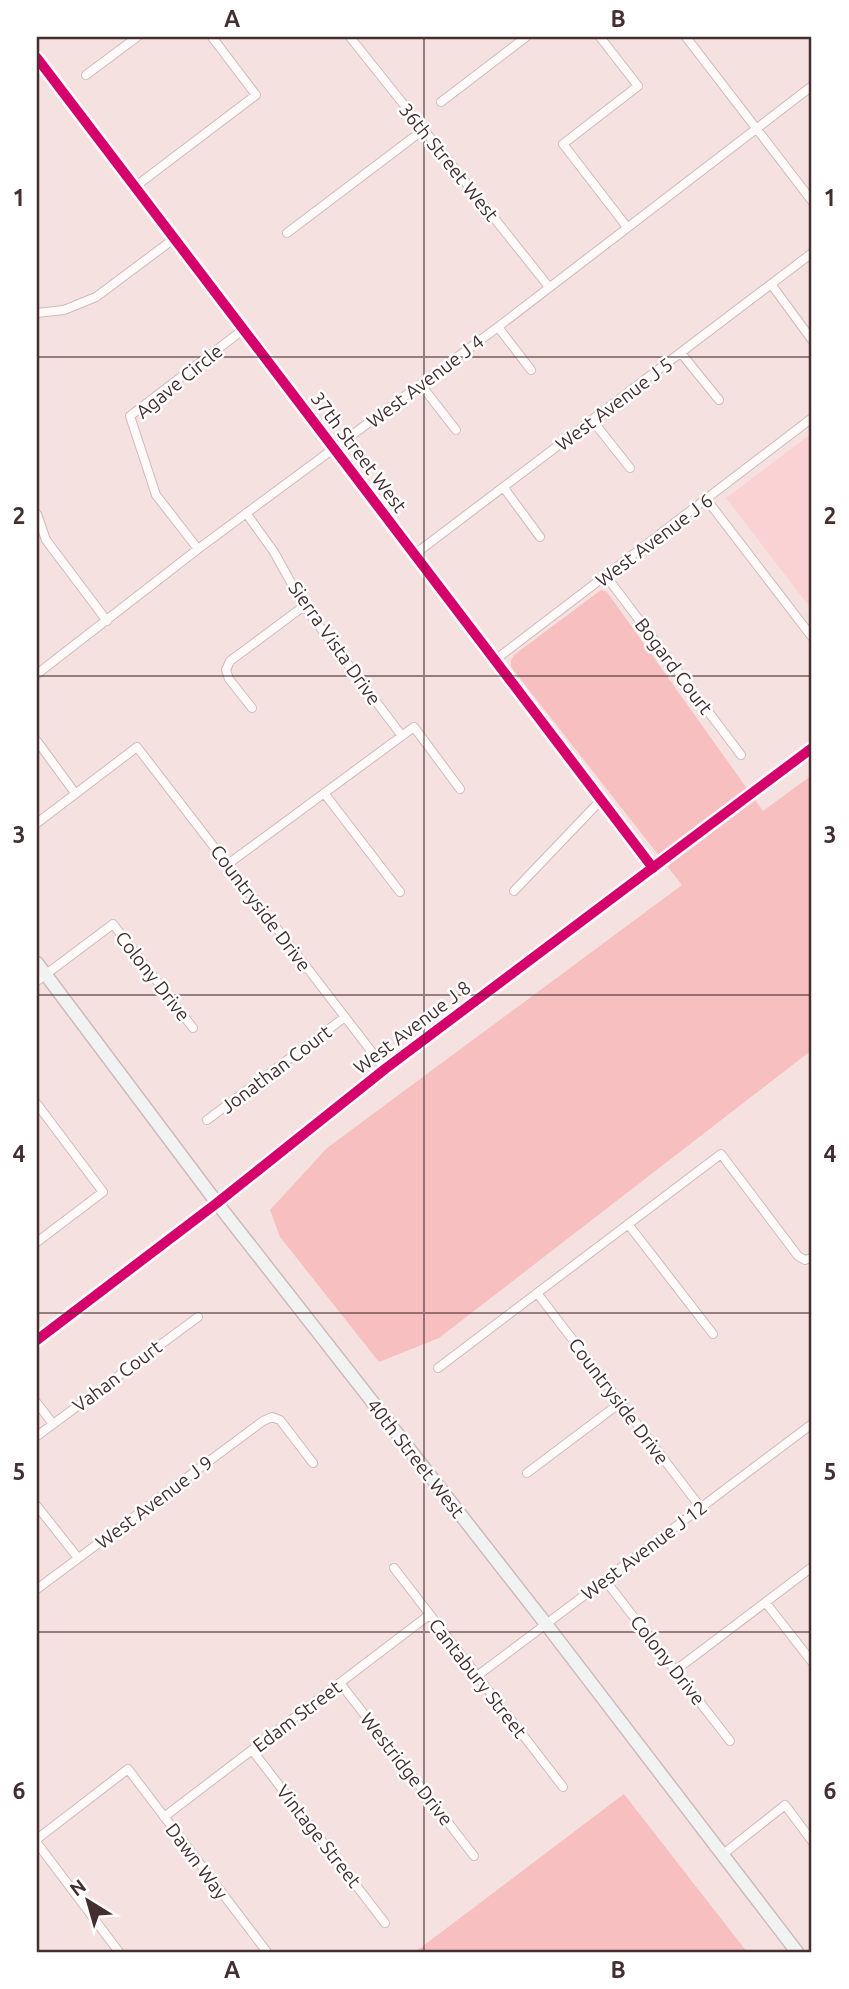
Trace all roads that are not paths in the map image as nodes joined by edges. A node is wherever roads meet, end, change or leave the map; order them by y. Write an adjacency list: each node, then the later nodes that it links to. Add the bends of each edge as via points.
1 (136, 37): 8 (street)
2 (212, 37): 13 (street, via 256,95)
3 (350, 37): 12 (street, 36th Street West)
4 (526, 37): 10 (street)
5 (600, 37): 15 (street, via 638,86 562,144)
6 (685, 37): 11 (street)
7 (37, 58): 13 (street, 37th Street West)
8 (86, 75)
9 (812, 86): 11 (street, West Avenue J 4)
10 (441, 102)
11 (756, 128): 14 (street); 15 (street, West Avenue J 4)
12 (422, 130): 16 (street); 20 (street, 36th Street West)
13 (136, 186): 17 (street, 37th Street West)
14 (812, 201)
15 (627, 227): 20 (street, West Avenue J 4)
16 (287, 233)
17 (176, 238): 21 (street, via 96,297 64,310); 23 (street, 37th Street West)
18 (812, 253): 19 (street, West Avenue J 5)
19 (771, 284): 24 (street); 25 (street, West Avenue J 5)
20 (549, 287): 22 (street, West Avenue J 4)
21 (37, 313)
22 (498, 327): 26 (street); 27 (street, West Avenue J 4)
23 (244, 329): 32 (street, 37th Street West); 41 (street, Agave Circle, via 130,416 156,495)
24 (812, 340)
25 (681, 353): 28 (street); 30 (street, West Avenue J 5)
26 (531, 370)
27 (421, 385): 31 (street); 32 (street, West Avenue J 4)
28 (719, 400)
29 (812, 418): 35 (street, West Avenue J 6)
30 (593, 420): 33 (street); 34 (street, West Avenue J 5)
31 (456, 430)
32 (335, 449): 36 (street, West Avenue J 4); 42 (street, 37th Street West)
33 (630, 468)
34 (503, 488): 38 (street); 42 (street, West Avenue J 5)
35 (707, 500): 43 (street, West Avenue J 6); 46 (street)
36 (246, 513): 41 (street, West Avenue J 4); 44 (street, Sierra Vista Drive)
37 (37, 514): 39 (street)
38 (540, 537)
39 (46, 540): 40 (street); 45 (street)
40 (37, 544)
41 (198, 549): 45 (street, West Avenue J 4)
42 (415, 554): 47 (street, 37th Street West)
43 (606, 576): 47 (street, West Avenue J 6); 53 (street, Bogard Court)
44 (304, 606): 49 (street, via 230,661 229,679); 50 (street, Sierra Vista Drive)
45 (107, 621): 48 (street, West Avenue J 4)
46 (812, 637)
47 (495, 660): 57 (street, 37th Street West)
48 (37, 674)
49 (252, 708)
50 (402, 736): 54 (street, via 414,727); 56 (street)
51 (37, 741): 55 (street)
52 (812, 748): 60 (street, West Avenue J 8)
53 (741, 755)
54 (460, 789)
55 (75, 793): 58 (street); 59 (street, Countryside Drive, via 137,747)
56 (324, 793): 59 (street); 62 (street)
57 (601, 800): 60 (street, 37th Street West); 61 (street)
58 (37, 823)
59 (228, 864): 65 (street, Countryside Drive)
60 (653, 868): 67 (street, West Avenue J 8)
61 (514, 891)
62 (400, 892)
63 (37, 963): 64 (main road, 40th Street West)
64 (41, 977): 66 (street, Colony Drive, via 113,924); 70 (main road, 40th Street West)
65 (345, 1017): 67 (street, Countryside Drive); 69 (street, Jonathan Court)
66 (193, 1028)
67 (385, 1069): 70 (street, West Avenue J 8)
68 (37, 1104): 72 (street, via 103,1192)
69 (207, 1120)
70 (217, 1203): 77 (street, West Avenue J 8); 95 (main road, 40th Street West)
71 (628, 1224): 73 (street, via 721,1154 798,1255); 74 (street); 76 (street)
72 (37, 1242)
73 (809, 1259)
74 (537, 1293): 78 (street); 80 (street, Countryside Drive)
75 (198, 1317): 81 (street, Vahan Court)
76 (713, 1334)
77 (37, 1339)
78 (438, 1368)
79 (37, 1403): 81 (street)
80 (620, 1403): 85 (street); 87 (street, Countryside Drive)
81 (53, 1424): 83 (street, Vahan Court)
82 (812, 1424): 87 (street, West Avenue J 12)
83 (37, 1436)
84 (313, 1463): 88 (street, West Avenue J 9, via 280,1420 263,1420)
85 (527, 1473)
86 (37, 1506): 88 (street)
87 (701, 1508): 91 (street, West Avenue J 12)
88 (78, 1558): 92 (street, West Avenue J 9)
89 (812, 1567): 93 (street)
90 (394, 1568): 94 (street, Cantabury Street)
91 (605, 1580): 95 (street, West Avenue J 12); 97 (street, Colony Drive)
92 (37, 1589)
93 (766, 1603): 96 (street); 97 (street)
94 (429, 1615): 98 (street, Cantabury Street); 99 (street, Edam Street)
95 (546, 1624): 98 (street, West Avenue J 12); 106 (main road, 40th Street West)
96 (812, 1662)
97 (676, 1670): 100 (street, Colony Drive)
98 (477, 1676): 102 (street, Cantabury Street)
99 (340, 1683): 101 (street, Edam Street); 107 (street, Westridge Drive)
100 (730, 1741)
101 (252, 1750): 103 (street, Edam Street); 108 (street, Vintage Street)
102 (563, 1787)
103 (164, 1817): 104 (street, Dawn Way, via 128,1769); 110 (street, Dawn Way)
104 (37, 1841): 109 (street)
105 (812, 1841): 106 (street, via 785,1805)
106 (722, 1855): 111 (main road, 40th Street West)
107 (474, 1856)
108 (385, 1923)
109 (119, 1952)
110 (267, 1952)
111 (797, 1952)

